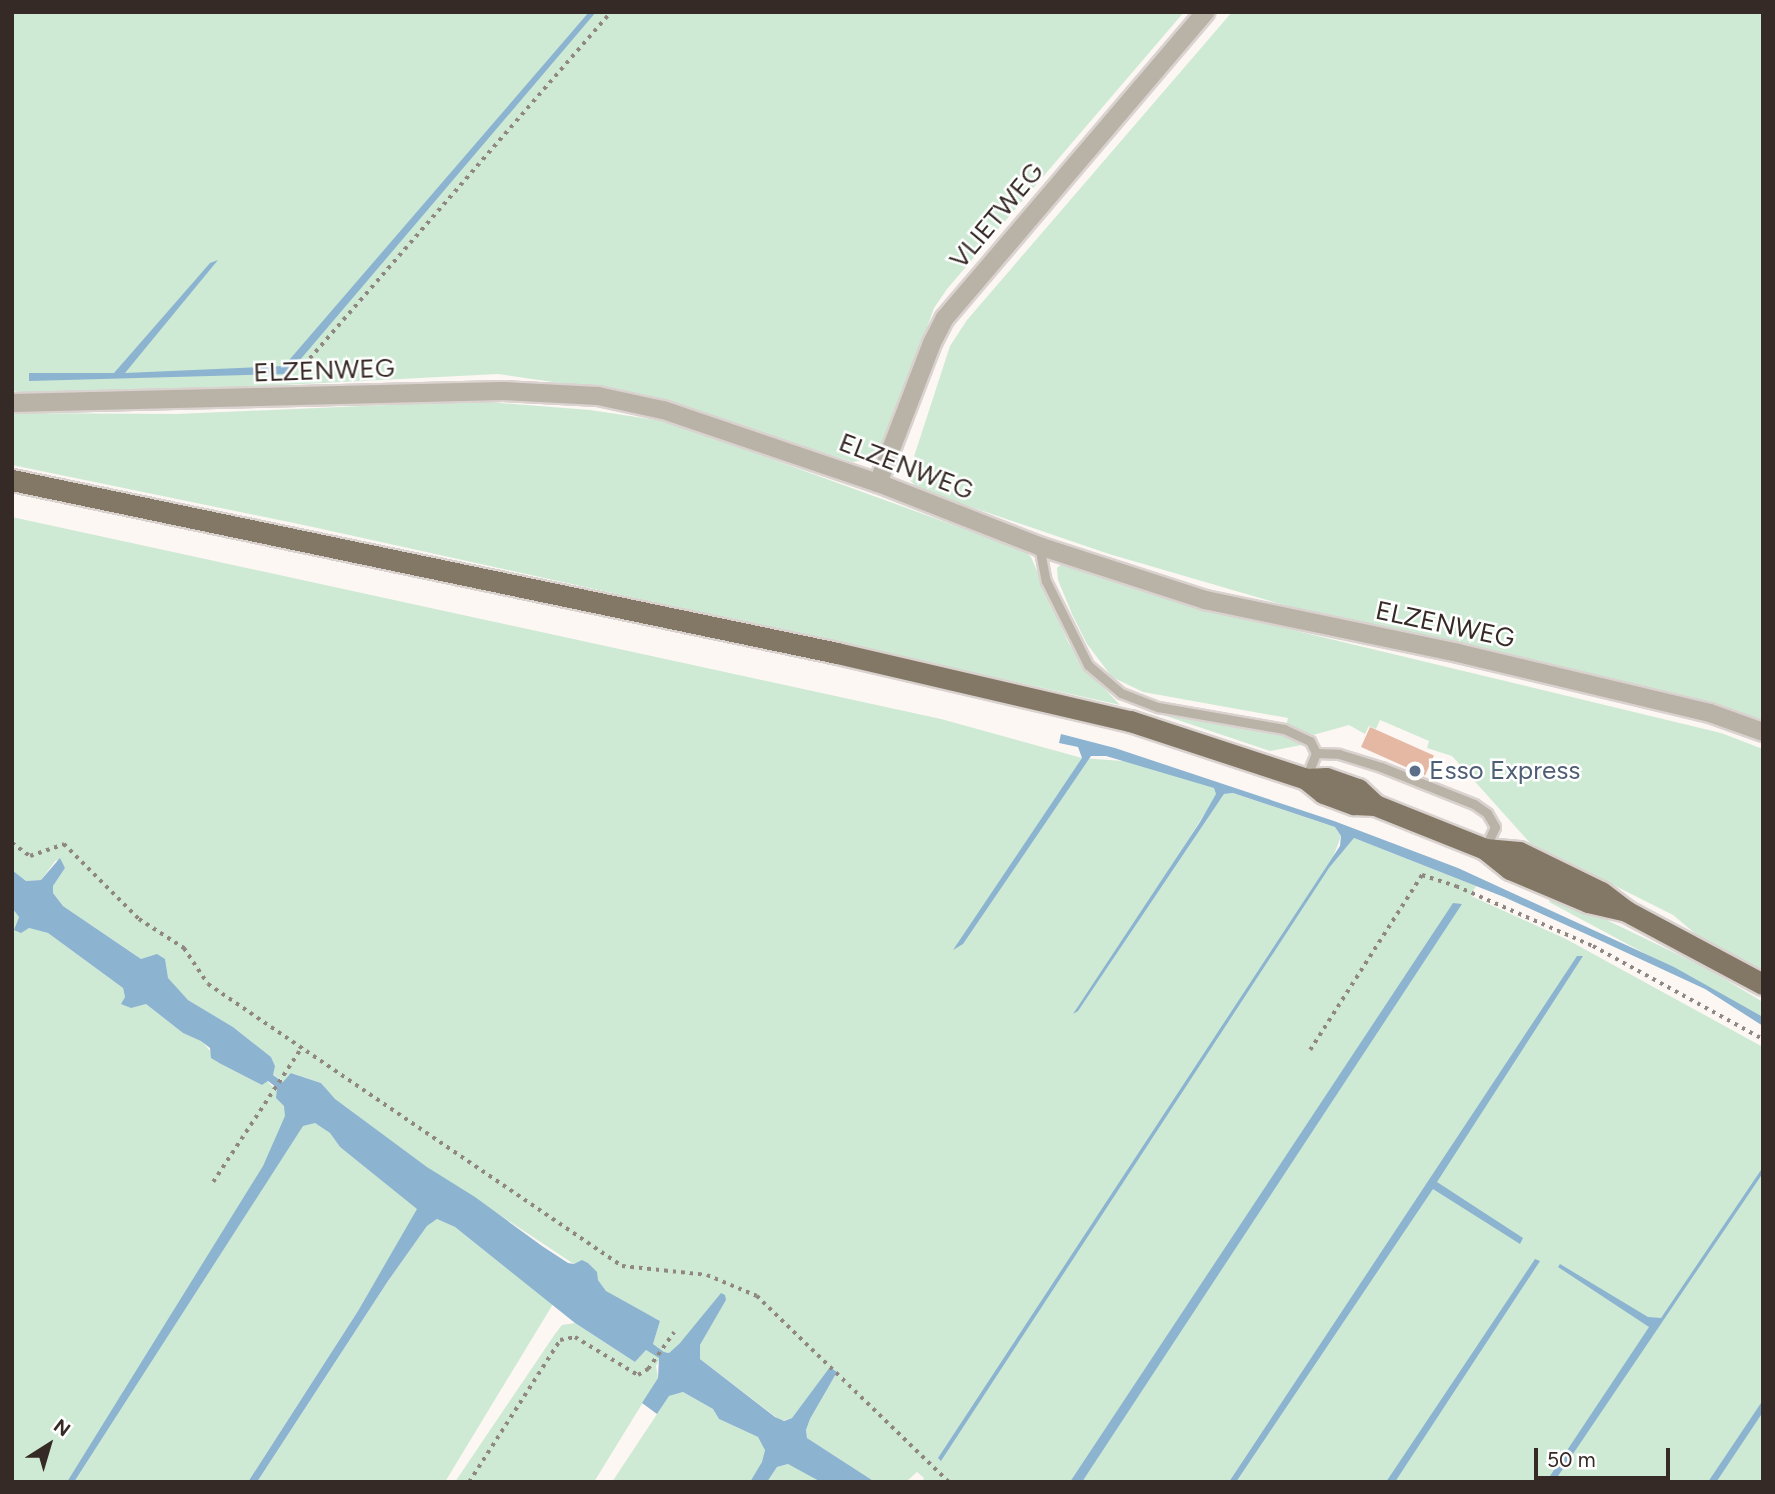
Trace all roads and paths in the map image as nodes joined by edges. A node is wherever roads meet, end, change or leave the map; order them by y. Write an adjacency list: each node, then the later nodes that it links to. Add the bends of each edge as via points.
1 (611, 12): 3 (path, via 304,365)
2 (1205, 12): 6 (street, VLIETWEG, via 945,318)
3 (301, 398): 4 (street, ELZENWEG); 6 (street, ELZENWEG, via 503,391 598,396 663,410)
4 (12, 403)
5 (12, 480): 10 (main road, via 995,688 1130,721)
6 (878, 483): 7 (street, ELZENWEG)
7 (1039, 547): 8 (street, ELZENWEG, via 1205,600 1683,706); 9 (lane, via 1046,581 1088,665 1121,693 1158,707 1284,729 1310,741)
8 (1763, 732)
9 (1317, 753): 10 (lane); 12 (lane, via 1339,754 1381,767 1474,804 1487,813 1495,827)
10 (1306, 779): 12 (main road, via 1326,778 1358,789 1375,805)
11 (12, 843): 15 (path, via 30,856 64,844 139,919 184,948 208,984)
12 (1485, 849): 13 (main road, via 1519,852 1601,892 1626,911)
13 (1763, 984)
14 (1763, 1039): 16 (path, via 1593,946 1422,875)
15 (302, 1046): 17 (path); 20 (path, via 622,1266 707,1275 757,1296)
16 (1310, 1050)
17 (213, 1182)
18 (674, 1332): 19 (path, via 638,1375 575,1337 560,1340)
19 (469, 1482)
20 (949, 1482)

